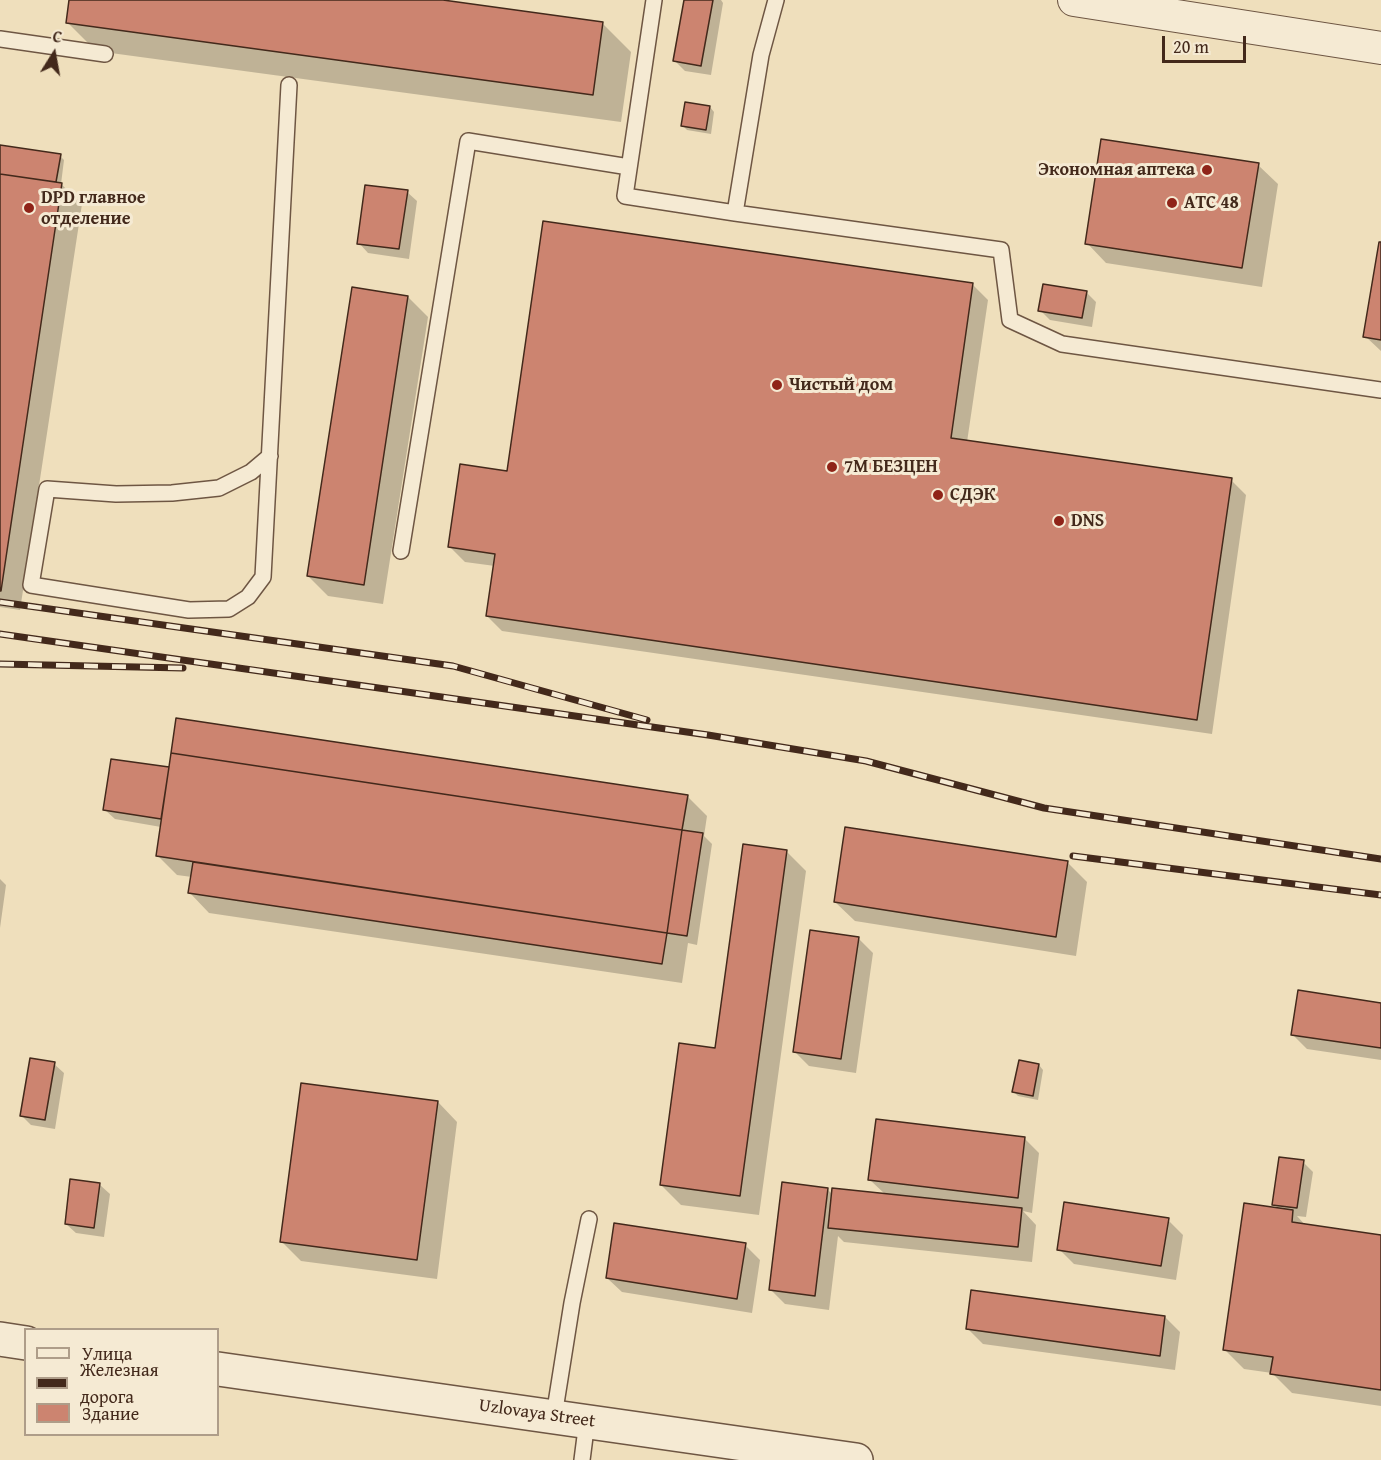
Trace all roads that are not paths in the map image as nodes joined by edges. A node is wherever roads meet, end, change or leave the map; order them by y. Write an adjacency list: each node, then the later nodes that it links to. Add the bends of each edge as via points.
1 (654, 0): 8 (lane)
2 (776, 0): 9 (lane, via 761,55)
3 (1074, 0): 5 (street)
4 (0, 39): 6 (lane)
5 (1381, 48)
6 (105, 54)
7 (289, 85): 11 (lane)
8 (629, 167): 9 (lane, via 625,195); 12 (lane, via 468,141)
9 (735, 213): 10 (lane, via 1001,250 1010,320 1062,344)
10 (1381, 390)
11 (270, 456): 11 (lane, via 263,578 248,597 230,609 189,610 32,585 47,489 116,494 219,488 251,472)
12 (401, 550)
13 (589, 1219): 17 (lane)
14 (0, 1339): 15 (street)
15 (24, 1343)
16 (219, 1369): 17 (street, Uzlovaya Street)
17 (554, 1416): 18 (street, Uzlovaya Street)
18 (587, 1421): 19 (lane); 20 (street, Uzlovaya Street)
19 (582, 1460)
20 (856, 1460)

